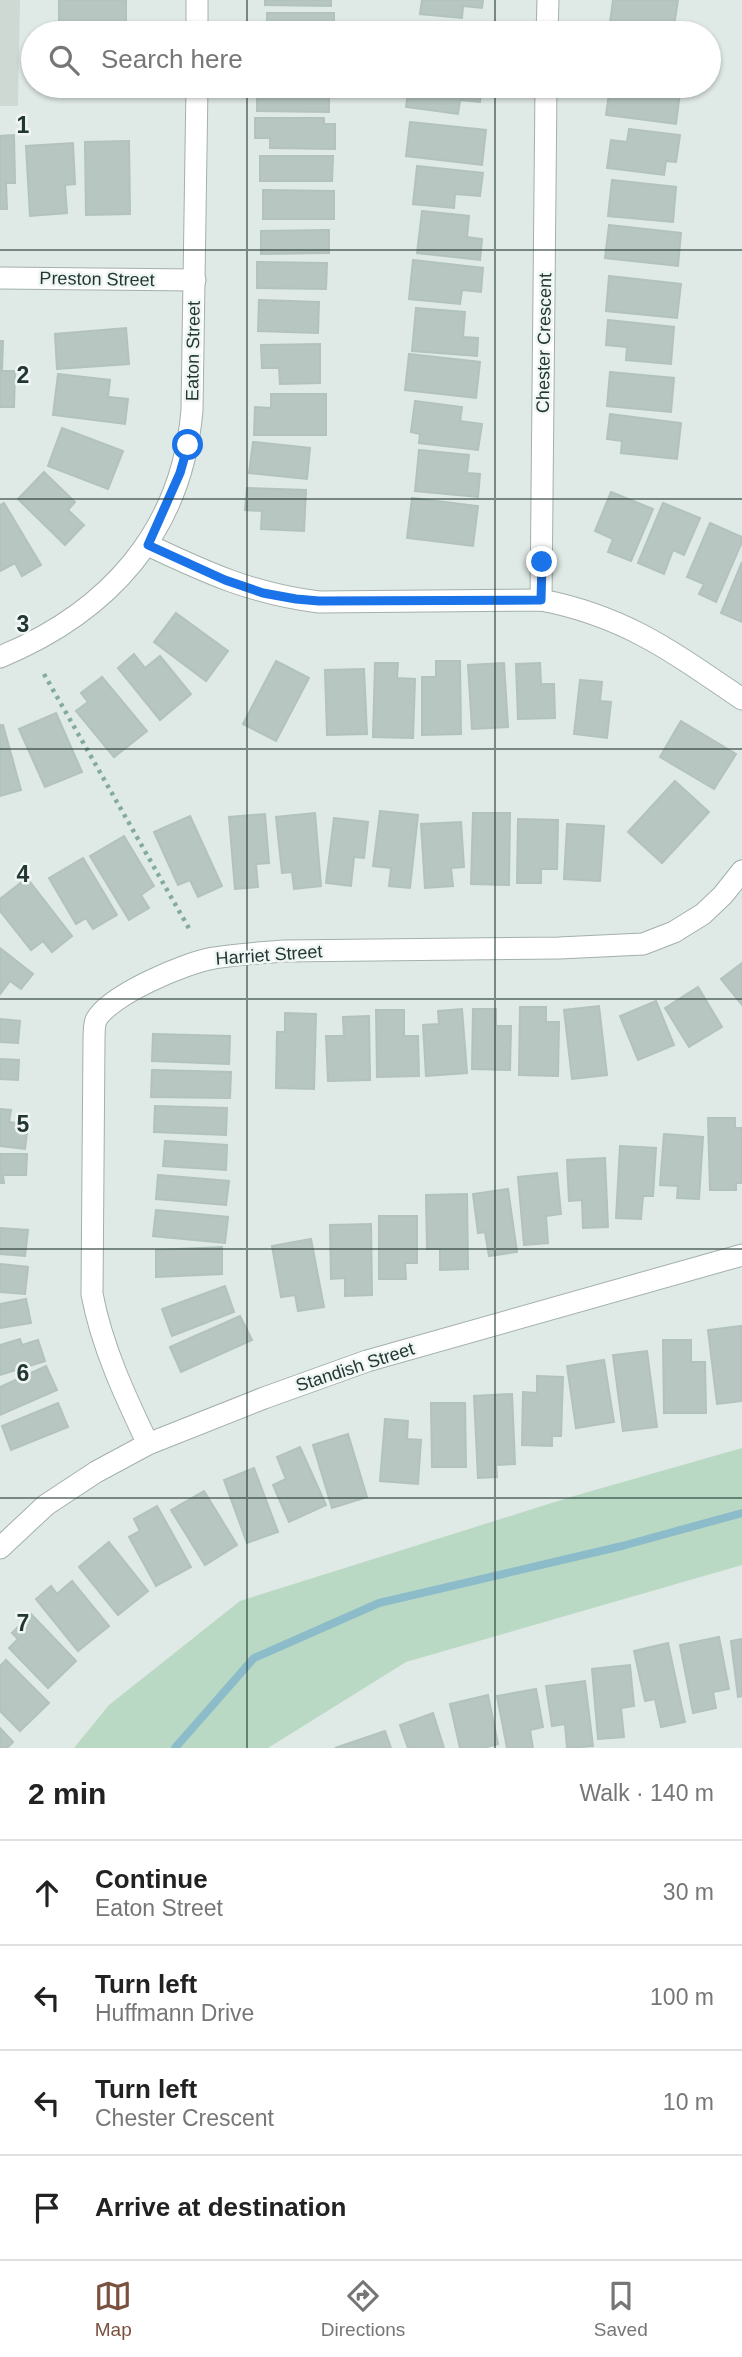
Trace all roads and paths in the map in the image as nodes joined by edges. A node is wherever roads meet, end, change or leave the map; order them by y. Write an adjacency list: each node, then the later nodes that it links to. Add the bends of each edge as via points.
1 (197, 0): 3 (street)
2 (548, 0): 4 (street)
3 (197, 21)
4 (547, 21)
5 (197, 98): 8 (street, Eaton Street)
6 (546, 98): 10 (street, Chester Crescent)
7 (0, 278): 8 (street, Preston Street)
8 (195, 280): 9 (street, Eaton Street, via 189,436 180,473)
9 (148, 545): 10 (street, via 225,580 296,599); 11 (street, Eaton Street, via 126,572 70,621)
10 (541, 600): 13 (street, via 592,612 637,631)
11 (0, 657)
12 (44, 674): 15 (path)
13 (742, 699)
14 (742, 871): 17 (street, Harriet Street, via 703,914 643,944 234,955 169,973 113,1003 96,1020 94,1041 92,1294 98,1327)
15 (191, 932)
16 (742, 1255): 17 (street, Standish Street, via 367,1361)
17 (148, 1444): 18 (street, Standish Street, via 46,1505)
18 (0, 1548)

